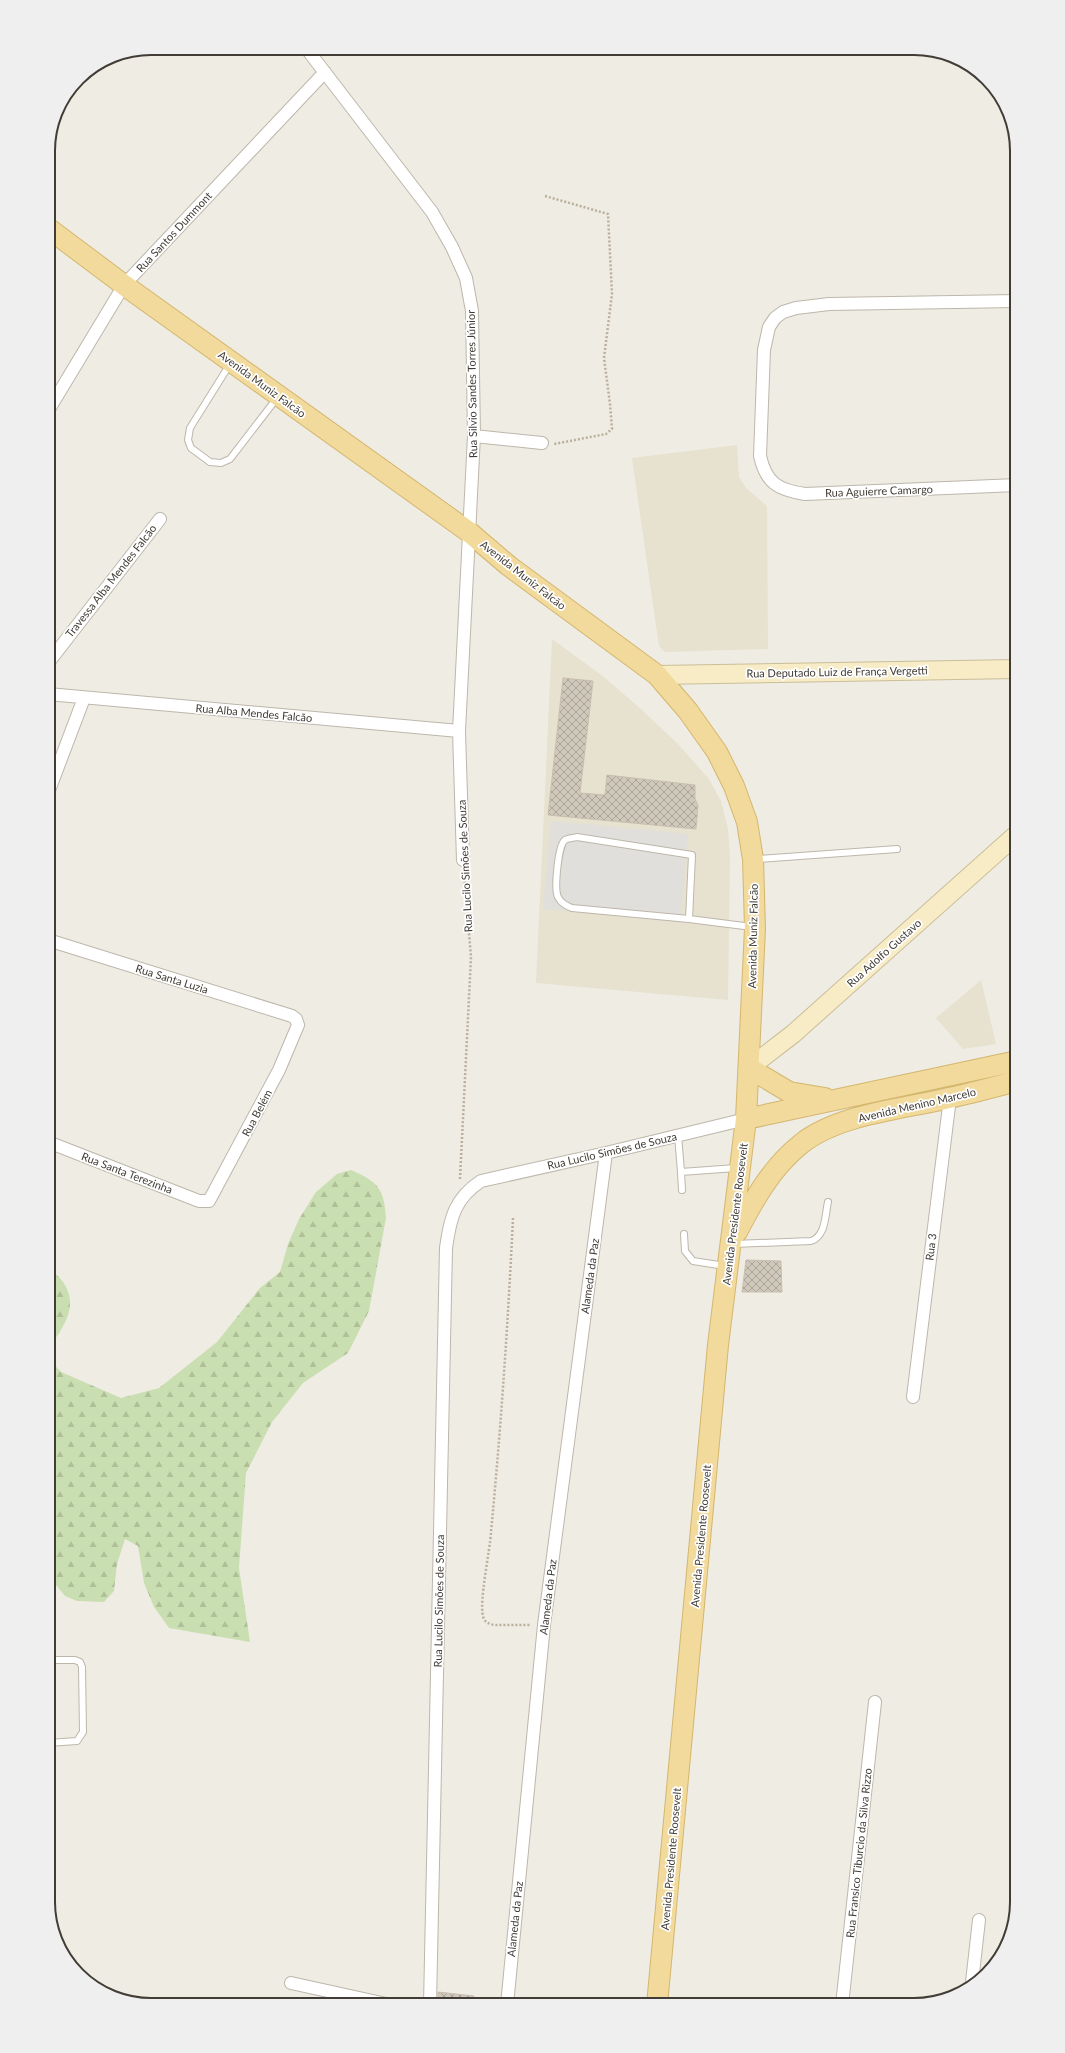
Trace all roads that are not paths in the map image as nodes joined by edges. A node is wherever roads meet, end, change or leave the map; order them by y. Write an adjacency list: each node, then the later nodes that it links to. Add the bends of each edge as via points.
1 (312, 55): 2 (street, Rua Silvio Sandes Torres Júnior)
2 (325, 72): 4 (street, Rua Santos Dummont); 9 (street, Rua Silvio Sandes Torres Júnior, via 432,212 466,278 472,311)
3 (55, 233): 4 (main road, Avenida Muniz Falcão)
4 (124, 285): 6 (main road, Avenida Muniz Falcão); 8 (street, Rua Santos Dummont)
5 (1010, 301): 11 (street, Rua Aguierre Camargo, via 829,304 783,312 769,327 764,350 760,456 763,469 777,487 788,492 805,494)
6 (232, 362): 7 (main road, Avenida Muniz Falcão); 7 (lane, via 190,428 188,440 191,448 210,462 221,463 230,459)
7 (278, 396): 13 (main road, Avenida Muniz Falcão)
8 (55, 398)
9 (474, 436): 10 (street); 13 (street, Rua Silvio Sandes Torres Júnior)
10 (542, 443)
11 (1010, 485)
12 (160, 519): 14 (street, Travessa Alba Mendes Falcão)
13 (469, 532): 16 (main road, Avenida Muniz Falcão, via 509,566); 19 (street, Rua Lucilo Simões de Souza)
14 (55, 654)
15 (1010, 669): 16 (main road, Rua Deputado Luiz de França Vergetti)
16 (657, 675): 23 (main road, Avenida Muniz Falcão, via 688,711 717,752 734,786 747,822)
17 (55, 695): 18 (street, Rua Alba Mendes Falcão)
18 (84, 698): 19 (street, Rua Alba Mendes Falcão); 20 (street)
19 (459, 731): 24 (street, Rua Lucilo Simões de Souza)
20 (55, 774)
21 (1010, 840): 30 (main road, Rua Adolfo Gustavo, via 793,1034)
22 (896, 850): 23 (lane)
23 (753, 859): 26 (main road, Avenida Muniz Falcão)
24 (463, 860)
25 (689, 919): 25 (lane, via 692,855 577,837 562,843 557,868 557,895 563,904 572,908); 26 (lane)
26 (756, 928): 30 (main road, Avenida Muniz Falcão)
27 (55, 942): 28 (street, Rua Santa Luzia)
28 (296, 1019): 41 (street, Rua Belém, via 298,1025 279,1070 212,1198)
29 (1010, 1063): 33 (main road, Avenida Menino Marcelo)
30 (749, 1068): 33 (main road, via 789,1092 816,1098); 34 (main road, Avenida Presidente Roosevelt)
31 (1010, 1083): 32 (main road, Avenida Menino Marcelo)
32 (950, 1098): 44 (main road, Avenida Menino Marcelo, via 858,1117 825,1130 802,1143 778,1167 755,1197); 46 (street, Rua 3)
33 (843, 1099): 34 (main road, Avenida Menino Marcelo)
34 (746, 1119): 35 (street, Rua Lucilo Simões de Souza); 38 (main road, Avenida Presidente Roosevelt)
35 (678, 1136): 37 (street, Rua Lucilo Simões de Souza); 39 (lane)
36 (55, 1145): 41 (street, Rua Santa Terezinha)
37 (606, 1153): 54 (street, Rua Lucilo Simões de Souza, via 481,1181 460,1200 449,1222 446,1248); 55 (street, Alameda da Paz, via 544,1625)
38 (740, 1168): 39 (lane); 44 (main road, Avenida Presidente Roosevelt)
39 (681, 1172): 40 (lane)
40 (682, 1190)
41 (206, 1202)
42 (828, 1202): 44 (lane, via 822,1232 817,1239)
43 (684, 1234): 45 (lane, via 685,1251 693,1261)
44 (730, 1244): 45 (main road, Avenida Presidente Roosevelt)
45 (729, 1266): 56 (main road, Avenida Presidente Roosevelt, via 718,1345)
46 (913, 1397)
47 (55, 1660): 49 (lane, via 75,1660 80,1662 82,1667 82,1732 77,1741)
48 (876, 1702): 57 (street, Rua Fransico Tiburcio da Silva Rizzo)
49 (55, 1743)
50 (979, 1920): 51 (street)
51 (972, 1978)
52 (292, 1983): 53 (street)
53 (360, 1998)
54 (430, 1998)
55 (508, 1998)
56 (658, 1998)
57 (843, 1998)

